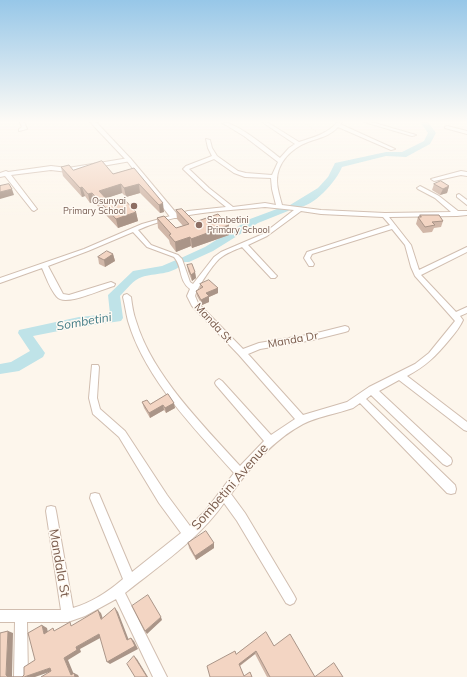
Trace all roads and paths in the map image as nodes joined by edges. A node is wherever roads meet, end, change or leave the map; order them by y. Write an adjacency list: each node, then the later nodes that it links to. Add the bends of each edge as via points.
1 (123, 154): 6 (street)
2 (213, 154): 5 (street)
3 (270, 154): 7 (street)
4 (286, 154): 7 (street)
5 (215, 157): 10 (street, via 240,174); 17 (street, via 188,166 186,169)
6 (129, 160): 8 (street, via 68,170 51,168); 22 (street)
7 (280, 161): 10 (street)
8 (3, 174): 16 (street)
9 (467, 174): 11 (street)
10 (274, 177): 15 (street)
11 (434, 179)
12 (420, 188): 20 (street, via 437,197)
13 (459, 196): 14 (street)
14 (467, 203)
15 (279, 206): 17 (street); 18 (street)
16 (34, 209)
17 (232, 209): 22 (street)
18 (300, 209): 21 (street); 25 (street, Manda St, via 272,231)
19 (467, 213): 20 (street)
20 (457, 214): 21 (street)
21 (385, 215): 23 (street)
22 (174, 216): 24 (street)
23 (394, 226): 27 (street, via 309,253 307,258); 29 (street, via 408,245)
24 (134, 229): 28 (street); 33 (street, via 149,246 176,256 180,260 187,282)
25 (244, 245): 30 (street); 33 (street, Manda St, via 228,250 216,258)
26 (467, 249): 29 (street)
27 (311, 264)
28 (44, 266): 31 (street); 32 (street, via 60,296 64,298)
29 (417, 274): 36 (street)
30 (273, 276)
31 (0, 281)
32 (111, 284)
33 (194, 288): 38 (street, Manda St, via 191,296 195,304)
34 (127, 297): 48 (street, via 130,314 153,366 197,424)
35 (467, 310): 36 (street)
36 (461, 320): 40 (street, Sombetini Avenue, via 429,357 418,366)
37 (345, 329): 38 (street, Manda Dr, via 259,346)
38 (242, 353): 44 (street, Manda St)
39 (95, 366): 53 (street, via 92,398 96,411 122,434)
40 (399, 375): 42 (street, Sombetini Avenue); 45 (street)
41 (219, 383): 46 (street)
42 (372, 390): 43 (street, Sombetini Avenue); 47 (street)
43 (360, 398): 44 (street, Sombetini Avenue, via 343,408); 49 (street)
44 (301, 420): 46 (street, Sombetini Avenue)
45 (467, 427)
46 (270, 441): 48 (street, Sombetini Avenue)
47 (447, 461)
48 (240, 473): 50 (street, Sombetini Avenue)
49 (451, 489)
50 (225, 495): 53 (street, Sombetini Avenue); 56 (street)
51 (95, 498): 54 (street)
52 (51, 510): 59 (street, Mandala St)
53 (189, 534): 54 (street, Sombetini Avenue)
54 (130, 581): 55 (street, Sombetini Avenue)
55 (118, 592): 59 (street, Sombetini Avenue); 61 (street)
56 (290, 599)
57 (0, 616): 58 (street, Sombetini Avenue)
58 (20, 616): 59 (street, Sombetini Avenue); 60 (street)
59 (68, 616)
60 (21, 677)
61 (160, 677)

